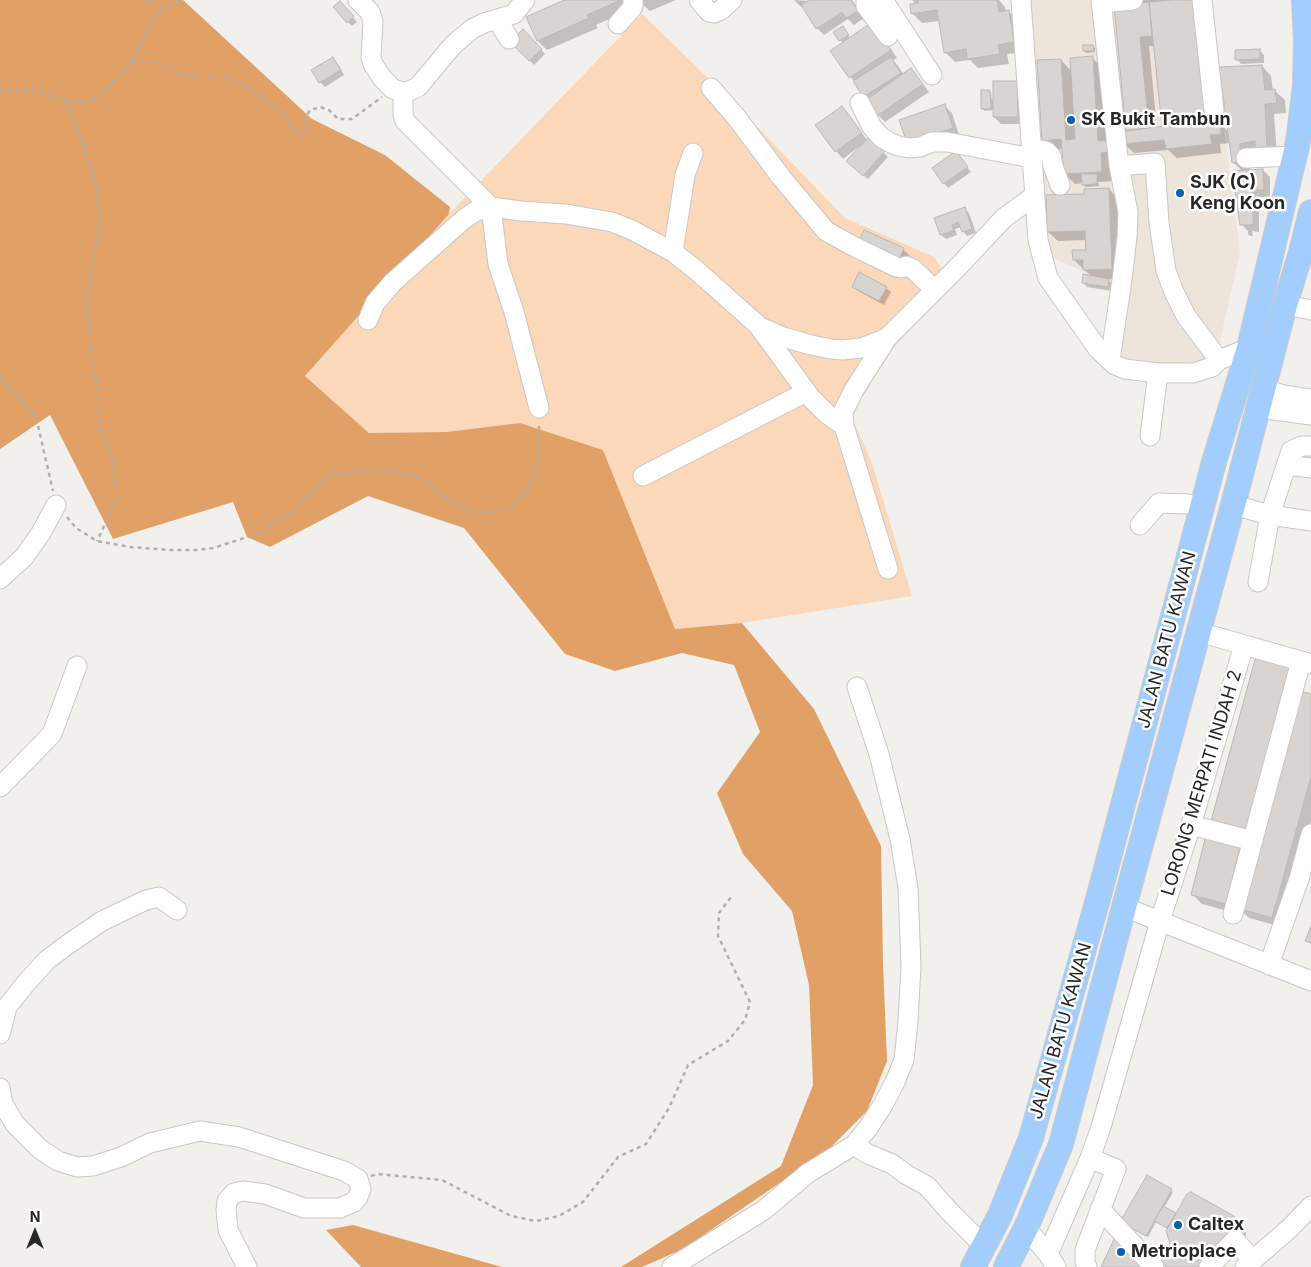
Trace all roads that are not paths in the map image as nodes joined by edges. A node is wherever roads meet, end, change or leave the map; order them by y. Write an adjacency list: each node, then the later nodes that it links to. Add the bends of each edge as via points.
1 (358, 0): 19 (street, via 370,12 373,21 373,64 382,78)
2 (525, 0): 13 (street, via 514,14)
3 (633, 0): 14 (street, via 633,8)
4 (699, 0): 5 (street, via 709,12 721,10)
5 (732, 0)
6 (869, 0): 15 (street, via 866,6)
7 (883, 0): 17 (street)
8 (1020, 0): 23 (street)
9 (1133, 0): 12 (street)
10 (1202, 0): 21 (street)
11 (1304, 0): 24 (main road, JALAN BATU KAWAN, via 1305,86)
12 (1101, 2): 26 (street)
13 (497, 19): 16 (street); 19 (street, via 472,29 453,44 418,87 409,92)
14 (618, 24)
15 (888, 36)
16 (509, 39)
17 (932, 75)
18 (710, 88): 33 (street, via 826,231 896,267 913,268)
19 (398, 91): 29 (street, via 405,121)
20 (860, 103): 23 (street, via 872,127 881,137 898,146 908,148 947,142)
21 (1214, 110)
22 (693, 153): 31 (street, via 685,175)
23 (1031, 153): 27 (street, via 1046,151 1051,156); 28 (street)
24 (1295, 156): 25 (street); 39 (main road, JALAN BATU KAWAN)
25 (1246, 158)
26 (1118, 166): 40 (street, via 1128,212 1127,237); 41 (street, via 1155,163 1166,271 1186,316)
27 (1060, 185)
28 (1034, 196): 33 (street, via 1004,218); 40 (street, via 1038,240 1048,278 1098,349)
29 (491, 207): 31 (street, via 612,222); 36 (street, via 464,219 393,282 375,303); 46 (street, via 498,264)
30 (1311, 212): 32 (main road, JALAN BATU KAWAN)
31 (673, 252): 37 (street)
32 (1306, 253): 34 (main road, JALAN BATU KAWAN)
33 (935, 290): 38 (street)
34 (1285, 305): 35 (street); 44 (main road, JALAN BATU KAWAN)
35 (1311, 310)
36 (368, 320)
37 (760, 327): 38 (street, via 783,337 831,349 861,348); 43 (street)
38 (887, 338): 48 (street, via 843,412)
39 (1249, 348): 41 (street); 56 (main road, JALAN BATU KAWAN)
40 (1110, 360): 42 (street, via 1125,369)
41 (1219, 360): 42 (street, via 1212,367 1193,373)
42 (1158, 373): 49 (street)
43 (806, 392): 48 (street); 53 (street)
44 (1261, 398): 45 (street, via 1284,395); 47 (street); 55 (main road, JALAN BATU KAWAN)
45 (1311, 399)
46 (539, 408)
47 (1311, 415)
48 (844, 426): 60 (street)
49 (1150, 436)
50 (1311, 446): 51 (street, via 1291,451)
51 (1286, 466): 52 (street); 57 (street)
52 (1311, 468)
53 (643, 476)
54 (56, 505): 61 (street, via 24,557)
55 (1233, 505): 57 (street); 63 (main road, JALAN BATU KAWAN)
56 (1202, 507): 59 (street, via 1158,503); 81 (main road, JALAN BATU KAWAN)
57 (1270, 515): 58 (street); 62 (street)
58 (1311, 521)
59 (1140, 525)
60 (888, 569)
61 (0, 579)
62 (1258, 582)
63 (1199, 632): 64 (street); 73 (main road, JALAN BATU KAWAN)
64 (1244, 646): 65 (street); 69 (street, LORONG MERPATI INDAH 2)
65 (1306, 663): 71 (street)
66 (77, 666): 68 (street, via 52,734)
67 (857, 687): 82 (street, via 879,754 900,839 908,888 911,966 904,1060 883,1105)
68 (0, 787)
69 (1191, 825): 71 (street); 76 (street, LORONG MERPATI INDAH 2)
70 (1311, 834): 72 (street)
71 (1253, 841): 75 (street)
72 (1305, 881): 77 (street)
73 (1124, 907): 76 (street); 86 (main road, JALAN BATU KAWAN, via 1061,1144)
74 (177, 910): 79 (street, via 159,897 146,900 102,921 67,945 47,960 7,1007)
75 (1233, 914)
76 (1160, 921): 77 (street); 83 (street, LORONG MERPATI INDAH 2)
77 (1270, 965): 78 (street)
78 (1311, 982)
79 (0, 1034)
80 (0, 1088): 90 (street, via 3,1104 15,1124 40,1149 77,1168 121,1157 150,1143 200,1131 239,1137 344,1171 358,1179 361,1189 358,1197 340,1208 304,1208 265,1194 234,1193 227,1200 228,1230)
81 (1031, 1138): 86 (main road, via 1017,1199 1020,1218); 87 (main road, JALAN BATU KAWAN)
82 (854, 1145): 87 (street, via 927,1186); 91 (street, via 808,1173 764,1210)
83 (1090, 1158): 85 (street, via 1116,1169); 88 (street, LORONG MERPATI INDAH 2)
84 (1311, 1206): 89 (street)
85 (1100, 1209): 94 (street, via 1085,1250); 95 (street)
86 (1026, 1228): 88 (street); 92 (main road, via 1012,1227); 93 (main road, JALAN BATU KAWAN)
87 (984, 1246): 92 (main road, JALAN BATU KAWAN)
88 (1052, 1260)
89 (1249, 1264): 96 (street, via 1235,1240)
90 (247, 1267)
91 (672, 1267)
92 (973, 1267)
93 (1006, 1267)
94 (1087, 1267)
95 (1154, 1267)
96 (1209, 1267)

